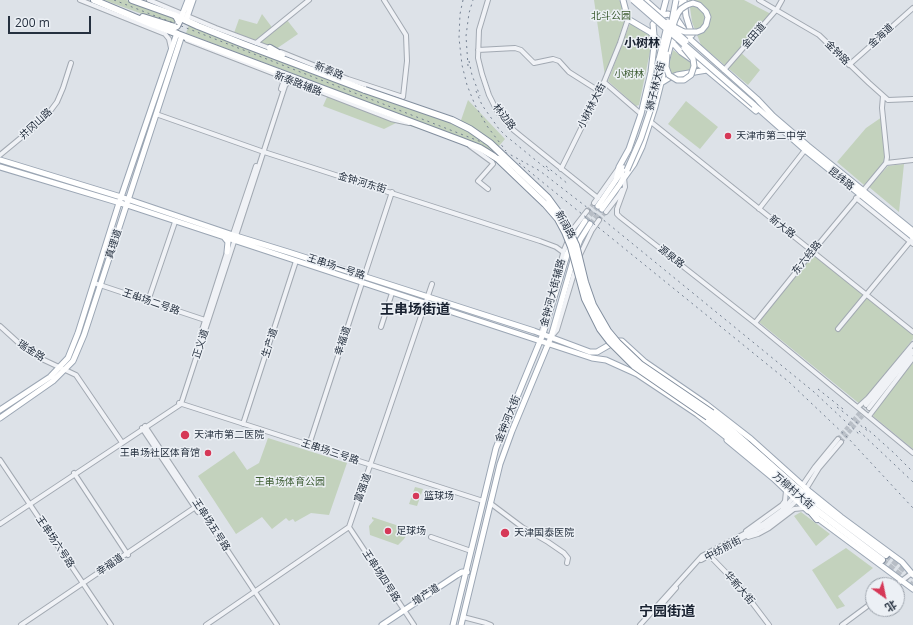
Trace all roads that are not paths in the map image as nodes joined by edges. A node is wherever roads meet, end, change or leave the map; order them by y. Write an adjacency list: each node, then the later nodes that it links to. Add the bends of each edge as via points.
1 (80, 0): 22 (street)
2 (94, 0): 22 (highway)
3 (132, 0): 23 (highway)
4 (149, 0): 25 (street, 新泰路)
5 (188, 0): 25 (main road)
6 (193, 0): 25 (main road)
7 (309, 0): 31 (street)
8 (384, 0): 33 (street, 新泰路, via 406,35 407,61 403,97 348,79)
9 (488, 0): 34 (street, 林边路, via 479,30)
10 (623, 0): 26 (main road)
11 (633, 0): 30 (main road, bridge)
12 (639, 0): 24 (main road, bridge)
13 (645, 0): 24 (main road)
14 (666, 0): 24 (main road)
15 (674, 0): 30 (main road, 狮子林大街, bridge); 64 (main road, 狮子林大街, bridge, via 641,130)
16 (681, 0): 27 (main road)
17 (684, 0): 32 (main road, via 688,24)
18 (759, 0): 21 (street, 金钟路)
19 (782, 0): 21 (street, 金田道)
20 (913, 8): 38 (street, 金海道)
21 (777, 9): 38 (street, 金钟路, via 819,36); 40 (street, 金田道)
22 (125, 15): 23 (highway, via 155,20 175,27 179,22); 28 (highway); 35 (street, via 166,35 170,41)
23 (174, 15): 25 (highway)
24 (661, 16): 27 (main road, via 668,14); 27 (main road, bridge, via 682,31 691,33 704,27 708,17 702,7 693,3 681,9); 29 (main road, via 653,24); 49 (main road, bridge)
25 (185, 17): 31 (street, 新泰路); 41 (highway, via 243,44)
26 (628, 19): 29 (main road); 44 (street, 小树林大街)
27 (678, 22): 30 (main road, bridge); 30 (main road, via 679,34); 32 (main road); 36 (main road, bridge)
28 (179, 35): 35 (main road, 真理道); 42 (street, 新泰路辅路); 50 (main road, 真理道); 54 (highway, 新阔路)
29 (655, 36): 30 (main road, via 662,42); 51 (main road, via 651,72)
30 (671, 39): 36 (main road, bridge); 36 (main road, bridge, via 693,59 694,69 687,79 677,80 670,76 666,67); 39 (main road, via 680,52); 45 (main road); 49 (main road, bridge); 64 (main road, 狮子林大街, bridge, via 639,143)
31 (256, 43): 33 (street, 新泰路)
32 (699, 47): 40 (main road)
33 (270, 48): 41 (highway)
34 (478, 50): 46 (street, via 515,48 521,50 534,63 553,59); 63 (street, 林边路, via 482,74 497,111 511,128)
35 (171, 51): 69 (main road, 真理道)
36 (667, 53)
37 (71, 63): 58 (street, 井冈山路, via 59,95 50,110)
38 (849, 65): 47 (street, 金钟路)
39 (707, 70): 45 (main road, via 677,75); 52 (main road, via 749,106)
40 (724, 70): 52 (main road, via 757,99)
41 (323, 74): 122 (highway, 新阔路, bridge, via 462,124 496,148 548,198 564,220 576,245 593,305 608,331 640,364 689,396)
42 (281, 77): 43 (street, 新泰路辅路); 57 (street, 正义道, via 283,83)
43 (292, 82): 54 (street, 新泰路辅路, via 391,120); 57 (street, 正义道, via 285,86)
44 (604, 82): 46 (street, 小树林大街); 51 (street)
45 (661, 83): 53 (main road)
46 (599, 91): 63 (street, 小树林大街)
47 (883, 96): 48 (street, via 888,100); 61 (street)
48 (913, 99)
49 (755, 104): 52 (main road)
50 (156, 114): 57 (street, 金钟河东街); 71 (main road, 真理道)
51 (641, 114): 64 (main road)
52 (772, 118): 56 (main road, 昆纬路); 68 (main road, 昆纬路)
53 (651, 122): 65 (main road, via 634,164); 77 (street, 新大路)
54 (416, 123): 55 (highway, 新阔路)
55 (462, 141): 66 (street, via 492,162 493,164 478,180); 122 (highway, 新阔路, bridge, via 498,159 558,219 571,247 585,299 600,329 610,342 634,366)
56 (805, 150): 68 (main road, 昆纬路); 77 (street)
57 (262, 152): 67 (street, 金钟河东街); 85 (street, 正义道)
58 (0, 154)
59 (913, 160): 61 (street)
60 (3, 161): 69 (main road, 王串场一号路)
61 (886, 163): 68 (street, 东六经路)
62 (0, 167): 73 (main road, 王串场一号路)
63 (561, 169): 70 (street, 林边路)
64 (623, 169): 65 (main road); 70 (street); 76 (main road)
65 (624, 178): 76 (main road); 102 (street, 源泉路, via 625,187 617,214)
66 (488, 189)
67 (392, 192): 89 (street, 金钟河东街, via 540,240); 91 (street)
68 (860, 194): 83 (main road, 昆纬路); 86 (main road, 昆纬路); 87 (street, 东六经路)
69 (122, 197): 71 (main road, 王串场一号路, via 130,198); 73 (main road, 真理道)
70 (598, 198): 76 (street)
71 (129, 200): 72 (main road, 王串场一号路); 74 (main road, 真理道); 85 (main road, 王串场一号路)
72 (139, 201)
73 (119, 203): 74 (main road, 王串场一号路); 92 (main road, 真理道)
74 (127, 206): 75 (main road, 王串场一号路); 81 (main road, 王串场一号路); 95 (main road, 真理道)
75 (136, 208)
76 (600, 208)
77 (760, 209): 87 (street, 新大路)
78 (587, 211): 89 (street, 金钟河大街辅路, via 573,228)
79 (599, 220): 110 (street, 金钟河大街辅路, via 582,248 557,330)
80 (585, 221): 89 (main road, 金钟河大街)
81 (175, 222): 85 (main road, 王串场一号路); 99 (street)
82 (590, 224): 106 (main road, 金钟河大街, via 578,246)
83 (913, 231)
84 (221, 232): 85 (street); 88 (main road, via 228,241)
85 (234, 238): 88 (street); 90 (main road, 王串场一号路); 91 (main road, 王串场一号路); 101 (street, 正义道)
86 (912, 240): 97 (street)
87 (813, 251): 97 (street, 新大路); 102 (street, 东六经路)
88 (229, 252)
89 (565, 254): 103 (main road, 金钟河大街); 109 (street, 金钟河大街辅路, via 543,326)
90 (296, 261): 93 (main road, 王串场一号路); 126 (street, 生产道)
91 (364, 277): 98 (main road, 王串场一号路)
92 (94, 283): 95 (street, 王串场二号路); 117 (main road, 真理道, via 74,344 68,358)
93 (362, 283): 96 (main road, 王串场一号路); 133 (street, 幸福道)
94 (432, 284): 98 (street, 富强道)
95 (101, 285): 99 (street, 王串场二号路); 118 (main road, 真理道, via 80,346)
96 (392, 293): 100 (main road, 王串场一号路); 105 (street)
97 (867, 295): 107 (street); 108 (street, 新大路)
98 (427, 297): 100 (street, 富强道); 109 (main road, 王串场一号路)
99 (148, 301): 101 (street, 王串场二号路)
100 (425, 303): 111 (main road, 王串场一号路); 137 (street, 富强道)
101 (207, 321): 119 (street, 正义道)
102 (755, 322): 120 (street)
103 (547, 324): 106 (main road, via 550,328); 109 (main road, 金钟河大街)
104 (0, 326): 117 (street, 瑞金路, via 22,346)
105 (381, 326)
106 (554, 326): 110 (main road, 金钟河大街)
107 (838, 329)
108 (913, 332)
109 (543, 334): 110 (main road, 王串场一号路); 111 (main road, 金钟河大街)
110 (551, 337): 112 (main road, 金钟河大街); 127 (main road, 王串场一号路, via 594,352 616,341 622,341 645,362)
111 (540, 341): 112 (main road, 王串场一号路); 143 (main road, 金钟河大街, via 496,448)
112 (548, 343): 129 (main road, 王串场一号路, via 592,358 606,360 637,374); 145 (main road, 金钟河大街, via 500,464)
113 (913, 344): 120 (street)
114 (913, 348): 115 (street, via 868,406)
115 (913, 352)
116 (913, 358): 123 (street)
117 (60, 367): 118 (street, 瑞金路); 121 (main road, 真理道, via 50,377)
118 (66, 369): 124 (main road, 真理道, via 53,382); 131 (street, via 76,375 83,384)
119 (179, 403): 126 (street, 王串场三号路); 128 (street)
120 (858, 407): 123 (street)
121 (0, 410)
122 (710, 415): 135 (highway, 万柳村大街); 138 (highway, 万柳村大街)
123 (869, 416): 134 (street)
124 (0, 418)
125 (153, 422): 130 (street, via 150,428)
126 (243, 424): 133 (street, 王串场三号路)
127 (735, 427): 135 (main road); 148 (main road)
128 (144, 428): 131 (street); 139 (street); 146 (street, 王串场五号路)
129 (721, 433): 138 (main road); 141 (main road)
130 (151, 436)
131 (121, 441): 139 (street)
132 (839, 441): 140 (street)
133 (309, 445): 137 (street, 王串场三号路)
134 (913, 453)
135 (760, 455): 142 (highway, 万柳村大街)
136 (0, 460): 144 (street, 王串场六号路)
137 (371, 465): 143 (street, 王串场三号路); 151 (street, 富强道)
138 (766, 467): 142 (highway, 万柳村大街)
139 (74, 474): 144 (street); 155 (street)
140 (806, 485)
141 (786, 491): 147 (main road); 152 (street, via 782,505)
142 (796, 497): 148 (main road); 149 (highway); 152 (street, 中纺前街, via 775,520); 157 (highway, 万柳村大街)
143 (483, 501): 154 (main road, 金钟河大街)
144 (29, 503): 150 (street); 164 (street, 王串场六号路)
145 (490, 503): 158 (street, via 564,553 568,558); 161 (main road, 金钟河大街)
146 (197, 508): 155 (street, 幸福道); 166 (street, 王串场五号路)
147 (804, 508): 149 (main road); 152 (street, via 794,508 770,528 753,536)
148 (829, 508): 160 (main road, via 902,562)
149 (817, 518): 162 (main road)
150 (0, 523)
151 (349, 527): 166 (street); 168 (street, 王串场四号路)
152 (745, 535): 156 (street, 中纺前街)
153 (431, 537): 154 (street)
154 (471, 550): 159 (main road, 金钟河大街)
155 (128, 554): 164 (street, 幸福道)
156 (708, 554): 180 (street, via 695,563); 181 (street, 中纺前街); 182 (street, 华新大街, via 741,588)
157 (884, 558)
158 (567, 563)
159 (465, 574): 161 (main road); 168 (main road, 增产道, via 458,575); 177 (main road, 金钟河大街)
160 (912, 574)
161 (472, 576): 169 (main road, 金钟河大街)
162 (898, 577)
163 (905, 582): 165 (main road)
164 (83, 585): 170 (street, 幸福道); 171 (street, 幸福道); 172 (street, 王串场六号路)
165 (913, 589)
166 (254, 592): 173 (street); 174 (street, 王串场五号路)
167 (865, 608): 183 (street)
168 (404, 611): 175 (main road, 增产道); 176 (street, 王串场四号路)
169 (463, 617): 178 (main road, 金钟河大街); 179 (street)
170 (21, 625)
171 (25, 625)
172 (111, 625)
173 (206, 625)
174 (275, 625)
175 (383, 625)
176 (414, 625)
177 (453, 625)
178 (461, 625)
179 (490, 625)
180 (640, 625)
181 (644, 625)
182 (769, 625)
183 (842, 625)

